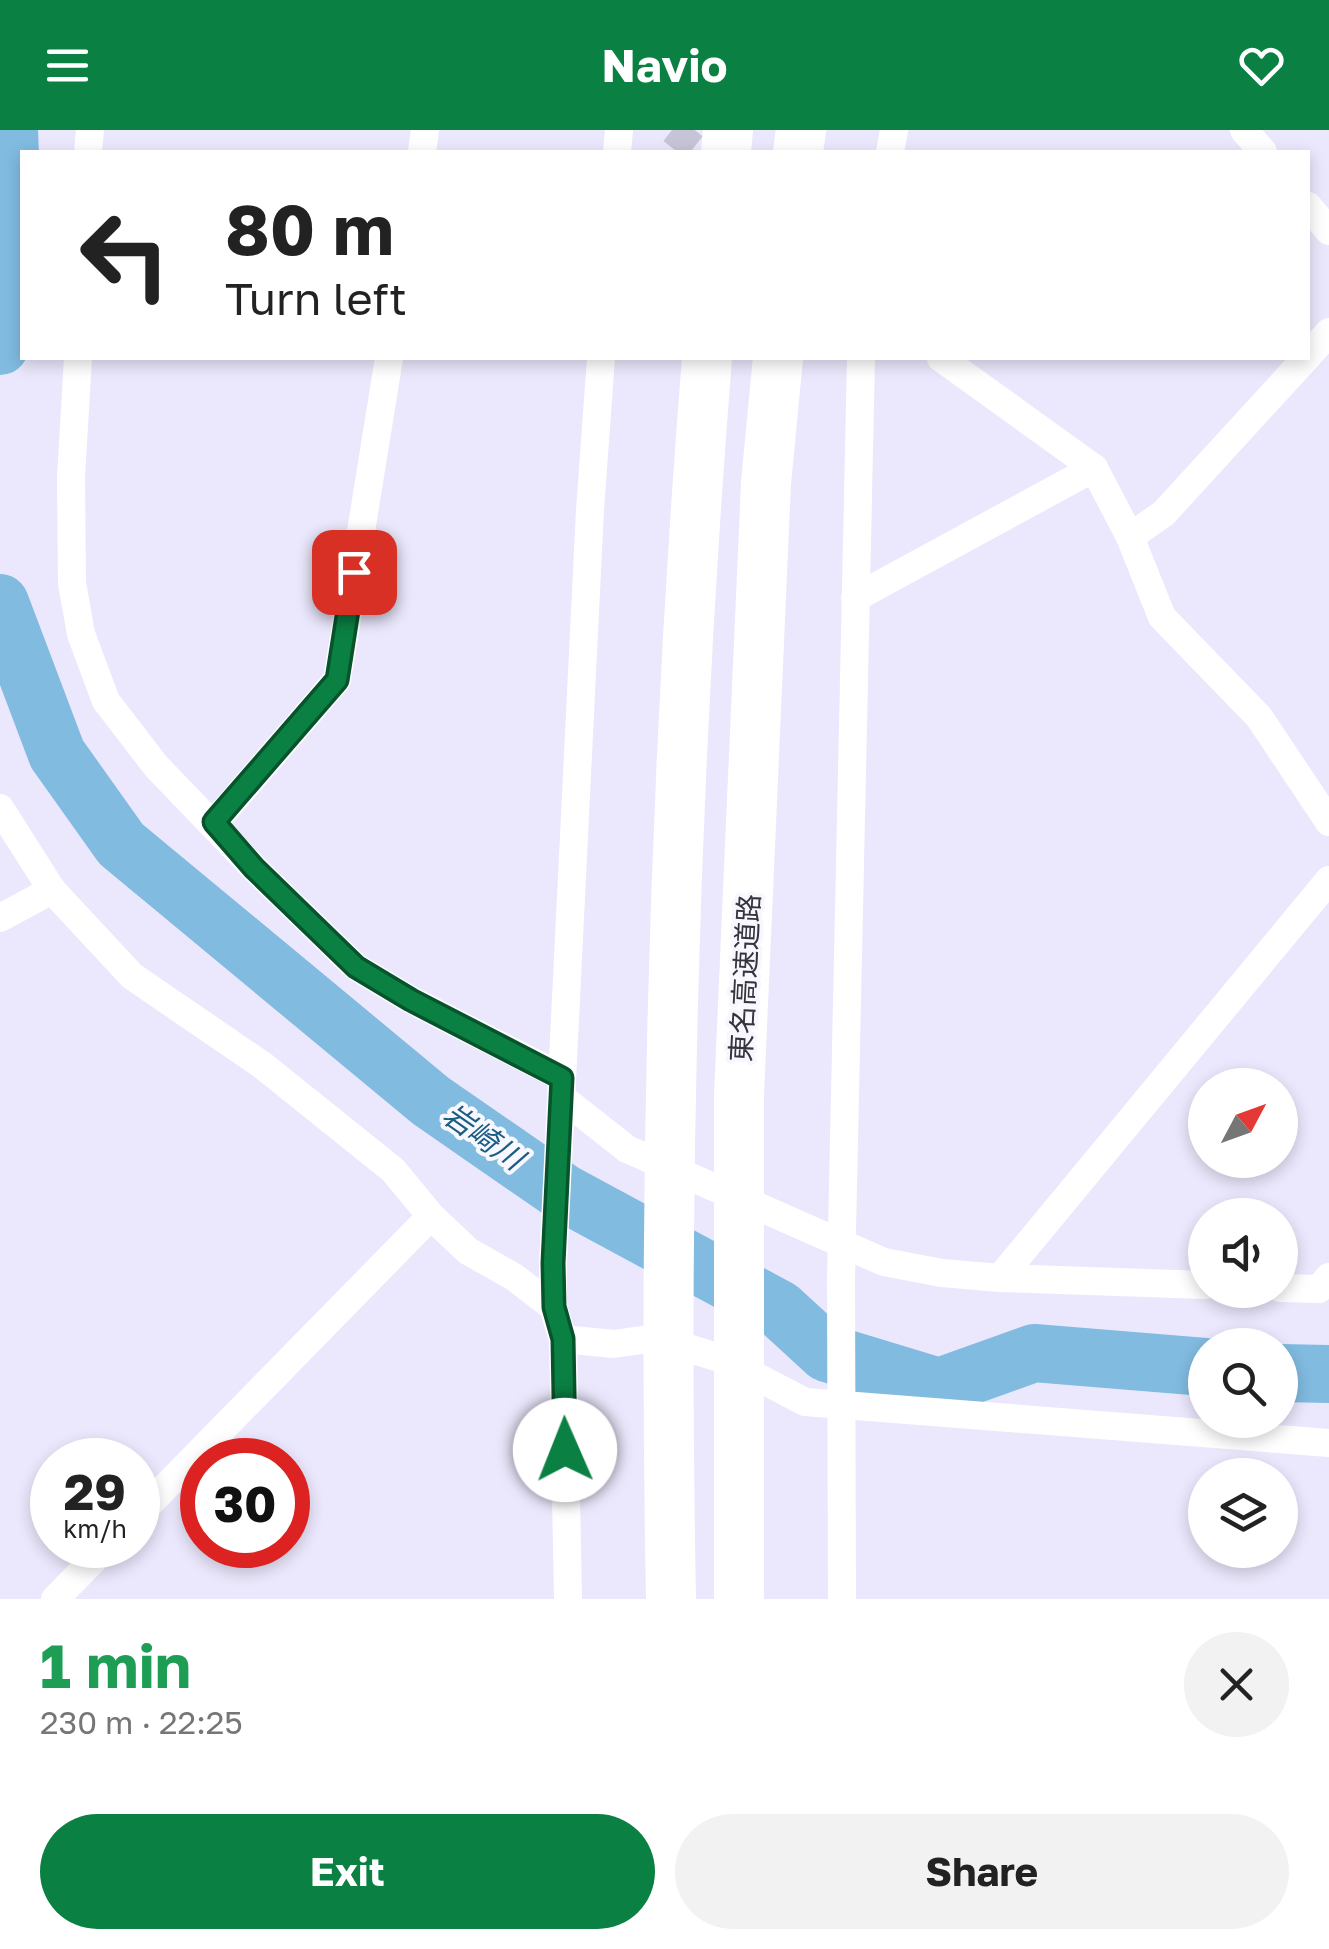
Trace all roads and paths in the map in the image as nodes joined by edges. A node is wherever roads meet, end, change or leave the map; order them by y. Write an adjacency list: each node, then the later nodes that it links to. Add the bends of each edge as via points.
1 (1244, 130): 2 (street)
2 (1260, 150)
3 (1310, 208): 4 (street)
4 (1329, 231)
5 (1329, 332): 6 (street)
6 (1310, 354)
7 (78, 360): 20 (street, via 72,565 81,634 106,701 156,766)
8 (389, 360): 20 (street, via 337,680)
9 (601, 360): 26 (street)
10 (685, 360): 25 (highway)
11 (707, 360): 25 (highway)
12 (778, 360): 42 (highway, 東名高速道路, via 765,502 740,1129)
13 (861, 360): 18 (street)
14 (943, 360): 16 (street)
15 (1304, 360): 17 (street, via 1164,513)
16 (1094, 468): 17 (street); 18 (street)
17 (1130, 537): 21 (street, via 1162,617 1259,717)
18 (854, 598): 28 (street)
19 (0, 808): 23 (street)
20 (214, 822): 26 (street, via 356,967)
21 (1329, 822)
22 (1329, 880): 29 (street)
23 (52, 890): 24 (street); 27 (street, via 132,976 262,1065 393,1170)
24 (0, 918)
25 (674, 936): 41 (highway)
26 (562, 1098): 28 (street, via 628,1149); 33 (street)
27 (431, 1216): 33 (street, via 468,1251); 37 (street)
28 (842, 1244): 29 (street, via 884,1262); 35 (street)
29 (1000, 1278): 30 (street)
30 (1188, 1284)
31 (1325, 1285): 32 (street)
32 (1298, 1287)
33 (554, 1307): 34 (street)
34 (563, 1339): 35 (street, via 614,1344 656,1338 723,1359 804,1402); 40 (street)
35 (841, 1404): 36 (street); 43 (street)
36 (1329, 1443)
37 (160, 1493)
38 (85, 1568): 39 (street)
39 (55, 1599)
40 (568, 1599)
41 (670, 1599)
42 (738, 1599)
43 (842, 1599)

